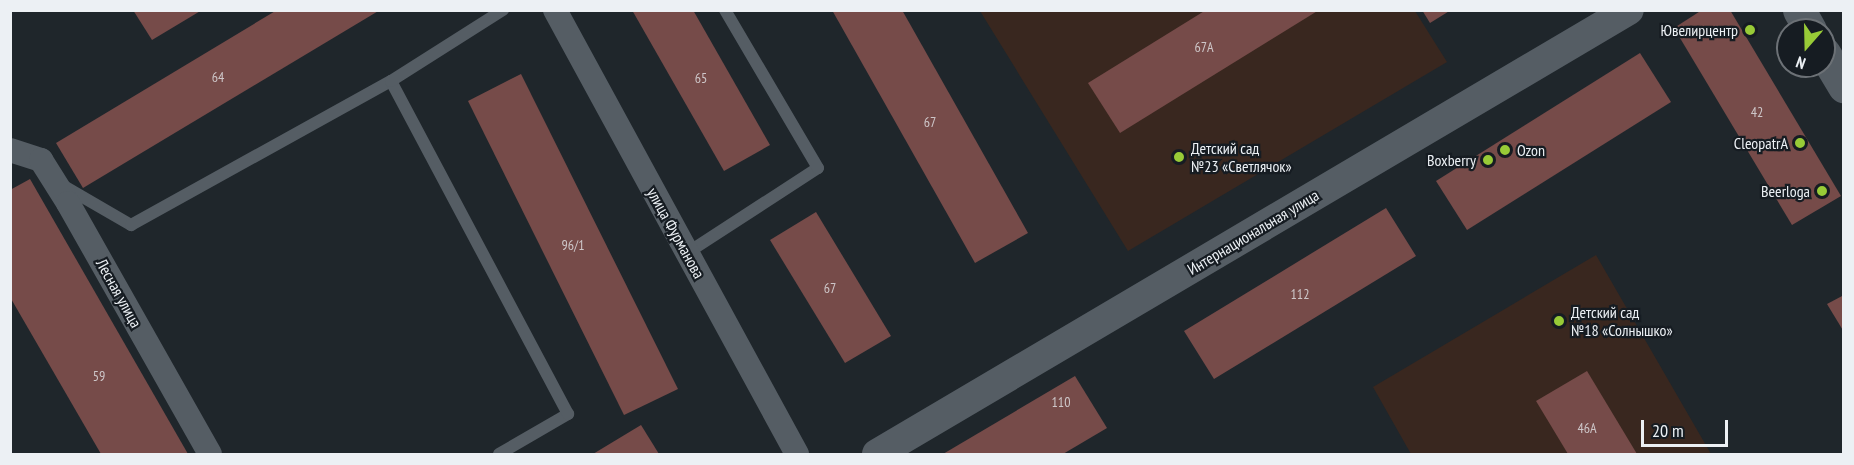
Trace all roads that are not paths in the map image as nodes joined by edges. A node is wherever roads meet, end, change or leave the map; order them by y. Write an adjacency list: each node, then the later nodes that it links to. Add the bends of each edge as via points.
1 (502, 10): 6 (lane)
2 (555, 10): 10 (street, улица Фурманова)
3 (724, 10): 10 (lane, via 818,168)
4 (1629, 10): 14 (street, Интернациональная улица)
5 (1836, 73): 7 (main road)
6 (392, 81): 9 (lane, via 131,225); 12 (lane, via 568,414)
7 (1844, 86)
8 (10, 150): 9 (street, Лесная улица, via 40,160)
9 (54, 180): 11 (street, Лесная улица)
10 (687, 253): 13 (street, улица Фурманова)
11 (210, 454)
12 (499, 454)
13 (797, 454)
14 (877, 454)

